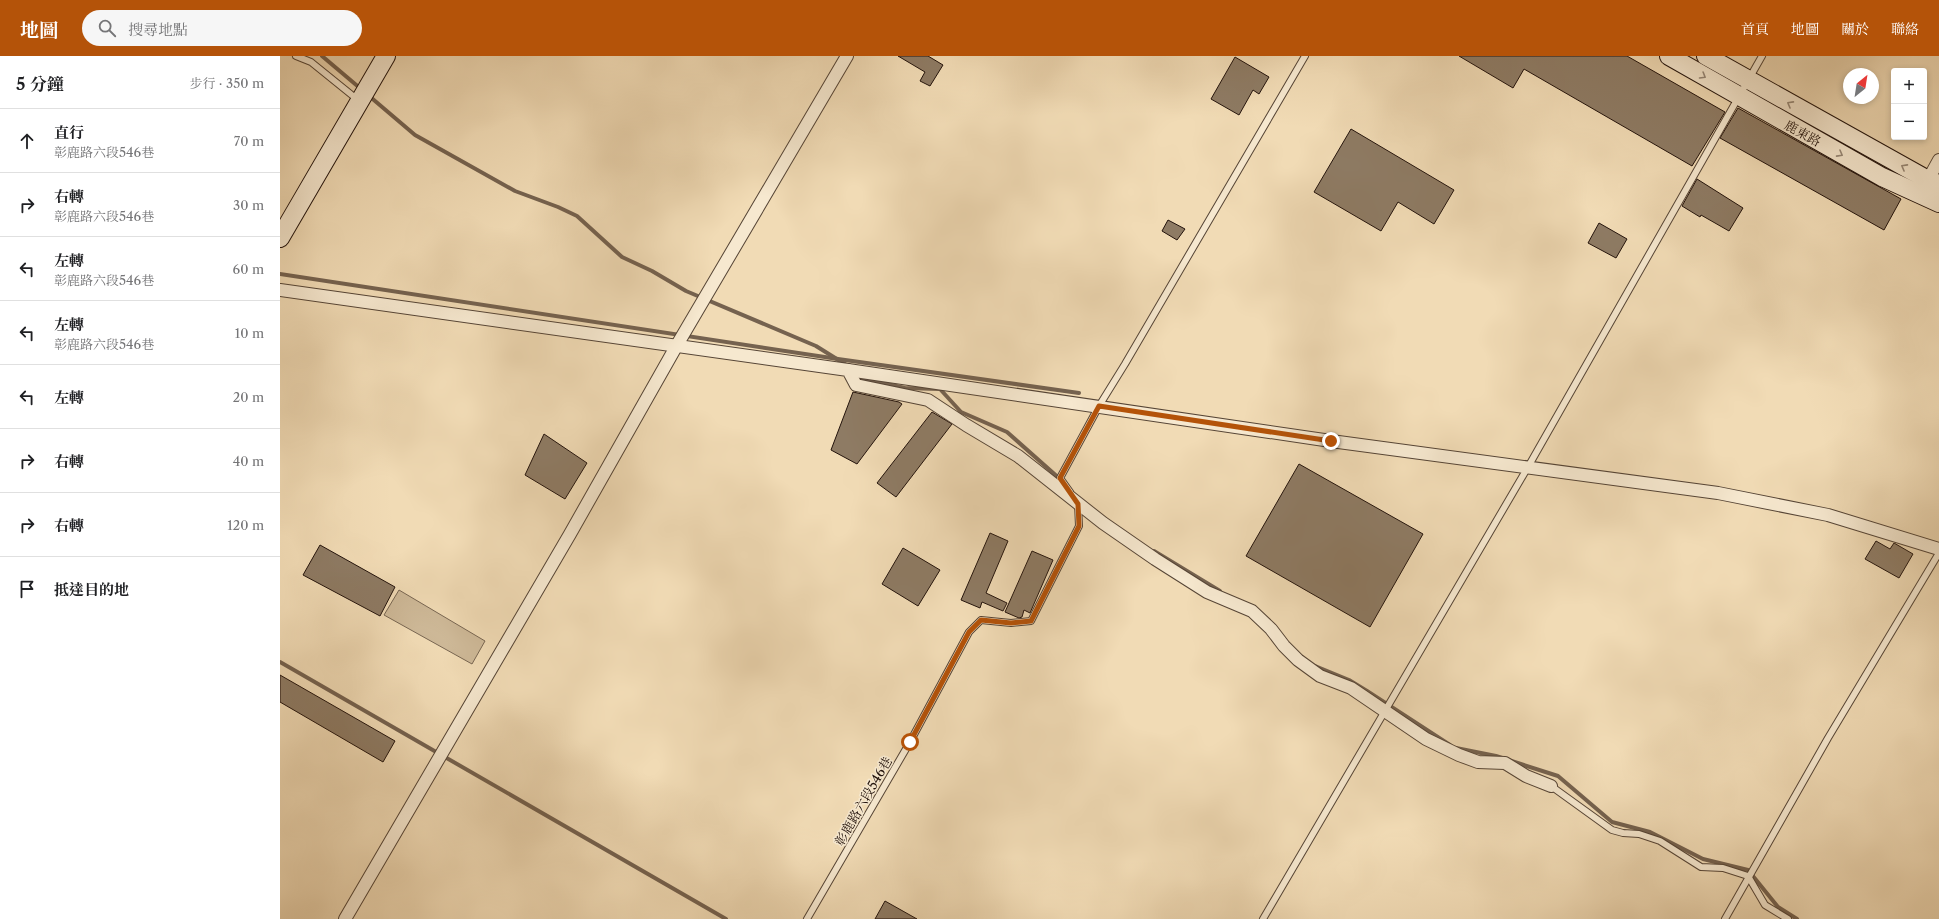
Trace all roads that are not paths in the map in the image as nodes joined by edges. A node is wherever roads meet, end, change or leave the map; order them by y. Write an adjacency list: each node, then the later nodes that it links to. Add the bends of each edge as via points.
1 (296, 56): 10 (lane, via 311,62)
2 (386, 56): 10 (street)
3 (847, 56): 16 (street)
4 (1305, 56): 18 (lane)
5 (1669, 56): 9 (street, 鹿東路, one-way to 9)
6 (1706, 56): 8 (street, 鹿東路)
7 (1762, 56): 8 (lane)
8 (1748, 80): 9 (lane); 12 (street, 鹿東路, one-way to 8)
9 (1738, 97): 13 (street, 鹿東路, one-way to 13, via 1882,177); 19 (lane)
10 (360, 102): 14 (street)
11 (1939, 160): 12 (street)
12 (1933, 182)
13 (1939, 203)
14 (280, 238)
15 (280, 290): 16 (street)
16 (677, 346): 17 (street); 26 (street)
17 (848, 370): 18 (street); 20 (street, via 856,385 928,400 1018,456)
18 (1099, 406): 19 (street, via 1331,441); 20 (lane, via 1060,478)
19 (1528, 466): 21 (street, via 1718,493 1820,513); 23 (lane)
20 (1078, 504): 23 (street, via 1155,559 1207,592 1252,611 1298,660 1320,676 1351,688); 27 (lane, 彰鹿路六段546巷, via 1079,526 1031,621 1011,623 981,620 969,632 910,742)
21 (1939, 549)
22 (1939, 553): 25 (lane)
23 (1384, 710): 24 (street, via 1426,739 1460,755 1478,762 1505,763 1526,776); 28 (lane)
24 (1551, 786): 25 (lane, via 1612,830 1639,834 1660,841 1701,867 1723,868)
25 (1748, 876): 29 (lane); 30 (lane, via 1765,905)
26 (345, 919)
27 (807, 919)
28 (1263, 919)
29 (1725, 919)
30 (1788, 919)

